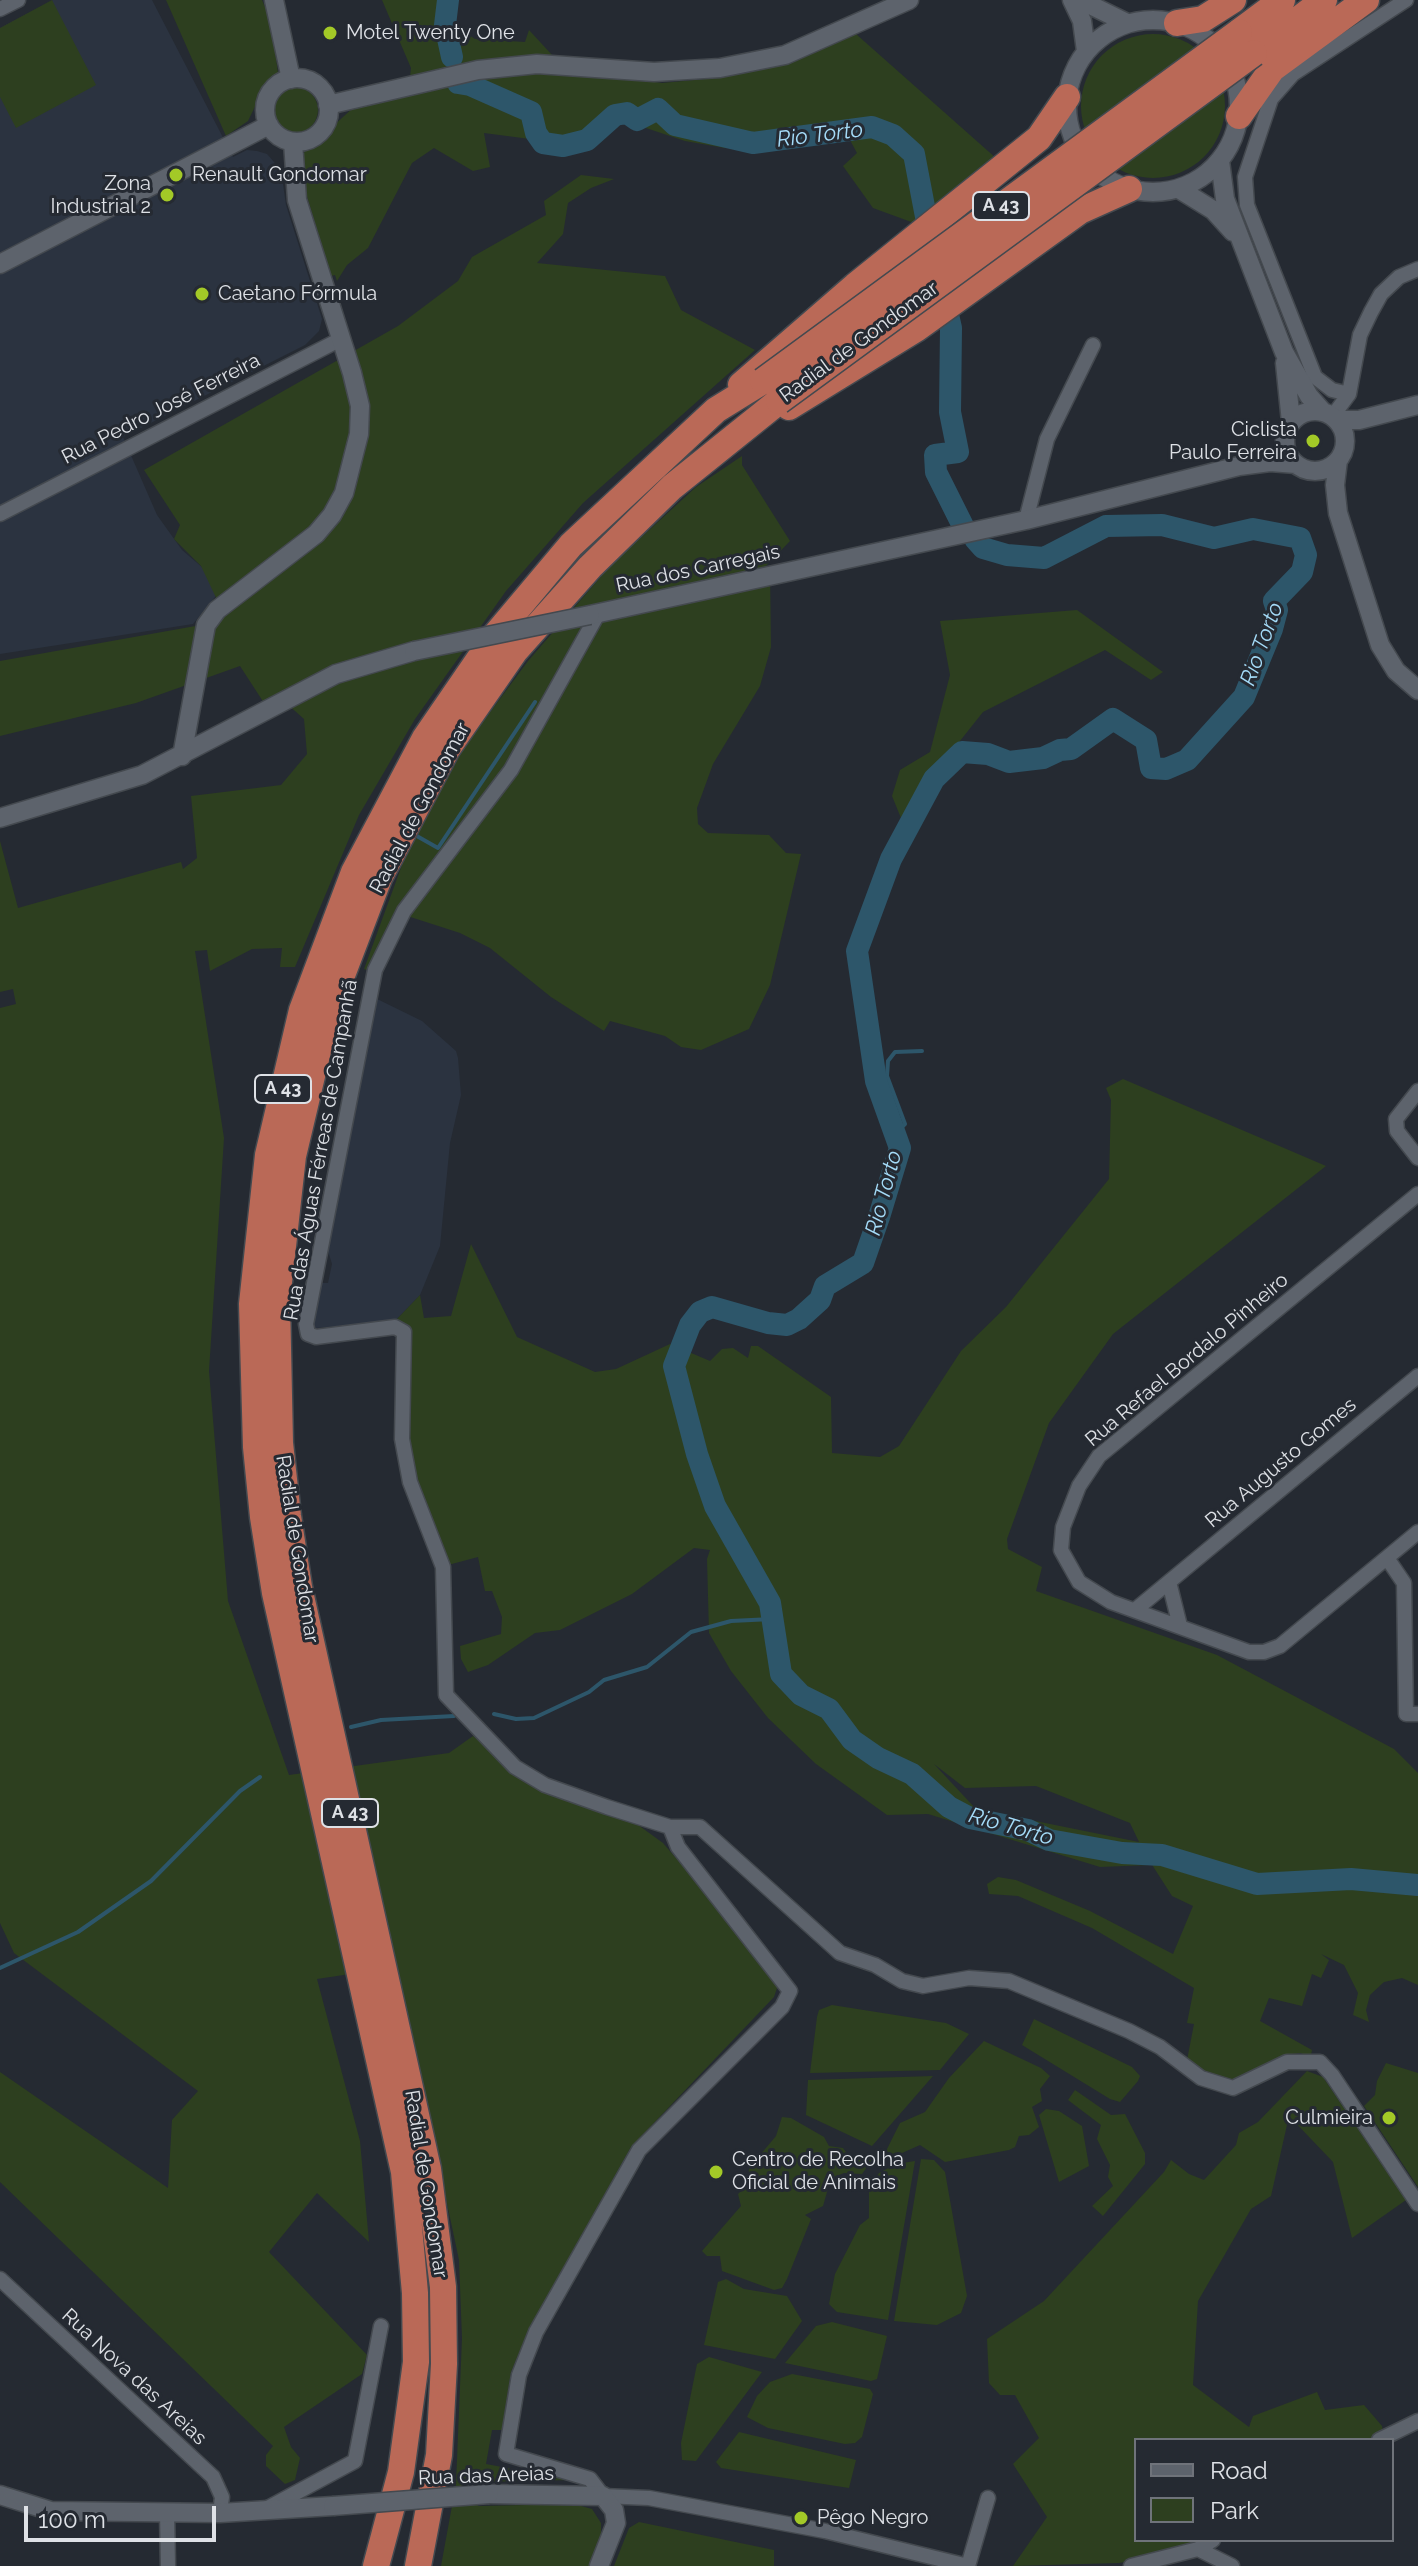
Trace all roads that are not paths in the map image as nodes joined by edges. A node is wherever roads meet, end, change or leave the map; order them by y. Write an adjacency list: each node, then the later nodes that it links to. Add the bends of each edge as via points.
1 (18, 0): 11 (street)
2 (274, 0): 16 (street)
3 (909, 0): 18 (street, via 785,55 720,68 654,72 537,64 478,70)
4 (1072, 0): 15 (street, via 1082,21)
5 (1080, 0): 12 (street)
6 (1233, 0): 13 (highway, via 1203,19)
7 (1282, 0): 14 (highway, Radial de Gondomar / A 43)
8 (1324, 0): 14 (highway, Radial de Gondomar / A 43)
9 (1366, 0): 19 (highway, via 1272,69)
10 (1406, 0): 32 (street, via 1293,74 1271,99 1245,177 1247,205 1315,377 1322,386)
11 (0, 9)
12 (1127, 23): 13 (street); 15 (street)
13 (1177, 23): 19 (street, via 1207,39 1229,65 1238,89)
14 (1246, 42): 31 (highway, Radial de Gondomar / A 43, bridge)
15 (1086, 51): 17 (street)
16 (291, 79): 18 (street, via 311,81); 20 (street, via 268,96)
17 (1067, 97): 23 (street, via 1077,147 1099,173); 31 (highway, A 43, via 1039,138)
18 (328, 105): 21 (street, via 320,132)
19 (1239, 116): 22 (street)
20 (269, 125): 21 (street); 26 (street)
21 (293, 142): 28 (street, via 297,200)
22 (1220, 161): 24 (street); 25 (street)
23 (1129, 189): 24 (street); 31 (highway, A 43, via 1080,211 916,329)
24 (1179, 189): 25 (street, via 1213,210)
25 (1238, 237): 30 (street)
26 (0, 264)
27 (1418, 269): 32 (street, via 1399,277 1371,312 1360,335)
28 (341, 339): 41 (street, Rua Pedro José Ferreira); 45 (street, via 360,406 359,434 344,493 316,534 217,610 206,625)
29 (1093, 345): 42 (street, via 1047,439)
30 (1284, 352): 35 (street, via 1309,396); 36 (street)
31 (771, 390): 54 (highway, Radial de Gondomar / A 43, via 737,436 672,487 515,651 447,749 379,878 326,1017 293,1156 277,1300); 54 (highway, Radial de Gondomar / A 43, via 716,410 571,545 497,633 425,738 354,872 302,1010 268,1155 252,1304 256,1447)
32 (1349, 394): 35 (street)
33 (1418, 405): 34 (street)
34 (1391, 414): 35 (street, via 1359,420); 37 (street)
35 (1330, 416): 36 (street, via 1300,414); 37 (street, via 1345,438)
36 (1289, 427): 38 (street, Rua dos Carregais); 39 (street, via 1285,444)
37 (1341, 455): 39 (street, via 1318,471); 40 (street, via 1335,485)
38 (1239, 466): 39 (street, Rua dos Carregais, via 1270,462); 42 (street, Rua dos Carregais)
39 (1301, 467): 40 (street)
40 (1338, 513): 44 (street, via 1380,645 1396,671)
41 (0, 514)
42 (1026, 520): 43 (street, Rua dos Carregais)
43 (594, 614): 45 (street, Rua dos Carregais, bridge, via 414,651 336,674); 58 (street, Rua das Águas Férreas de Campanhã, via 511,770 404,911 375,970 306,1324 308,1334 316,1337 395,1327 404,1332 402,1439 410,1482 443,1567 446,1695 515,1767 545,1785)
44 (1418, 690)
45 (182, 756): 46 (street, Rua dos Carregais, via 142,775)
46 (0, 818)
47 (1418, 1091): 48 (street, via 1396,1119 1397,1131)
48 (1418, 1158)
49 (1418, 1194): 55 (street, Rua Refael Bordalo Pinheiro, via 1099,1456 1079,1486 1063,1527 1061,1550 1079,1582)
50 (1418, 1376): 53 (street, Rua Augusto Gomes)
51 (1418, 1532): 52 (street)
52 (1387, 1558): 56 (street, Rua Refael Bordalo Pinheiro, via 1280,1646 1264,1652 1249,1652); 57 (street, via 1404,1583 1406,1714)
53 (1169, 1582): 55 (street, Rua Augusto Gomes); 56 (street)
54 (287, 1590): 59 (highway, Radial de Gondomar / A 43)
55 (1135, 1610): 56 (street, Rua Refael Bordalo Pinheiro)
56 (1180, 1626)
57 (1418, 1714)
58 (670, 1827): 60 (street, Rua das Águas Férreas de Campanhã, via 700,1827 840,1953 912,1985 969,1978 1009,1981 1129,2031 1193,2073 1233,2088 1287,2062 1320,2062); 66 (street, via 678,1847 790,1991 782,2007 639,2150 536,2332 519,2375 506,2454 590,2479)
59 (388, 2041): 74 (highway, Radial de Gondomar / A 43, via 415,2293 416,2362 401,2472); 75 (highway, Radial de Gondomar / A 43, via 428,2169 443,2287 439,2455)
60 (1418, 2204)
61 (0, 2279): 70 (street, Rua Nova das Areias, via 213,2477 222,2497)
62 (381, 2326): 68 (street, via 355,2461)
63 (1418, 2421): 64 (street)
64 (1383, 2438)
65 (0, 2495): 69 (street, Rua das Areias, via 51,2511)
66 (603, 2496): 68 (street, Rua das Areias, bridge, via 489,2494); 76 (street, via 616,2523); 77 (street, Rua das Areias, via 649,2498 811,2528)
67 (988, 2498): 77 (street)
68 (265, 2510): 70 (street, Rua das Areias)
69 (167, 2512): 70 (street, Rua das Areias); 73 (street)
70 (220, 2513)
71 (1210, 2542): 72 (street)
72 (1198, 2549): 78 (street); 79 (street)
73 (168, 2566)
74 (376, 2566)
75 (418, 2566)
76 (599, 2566)
77 (968, 2566)
78 (1131, 2566)
79 (1232, 2566)

